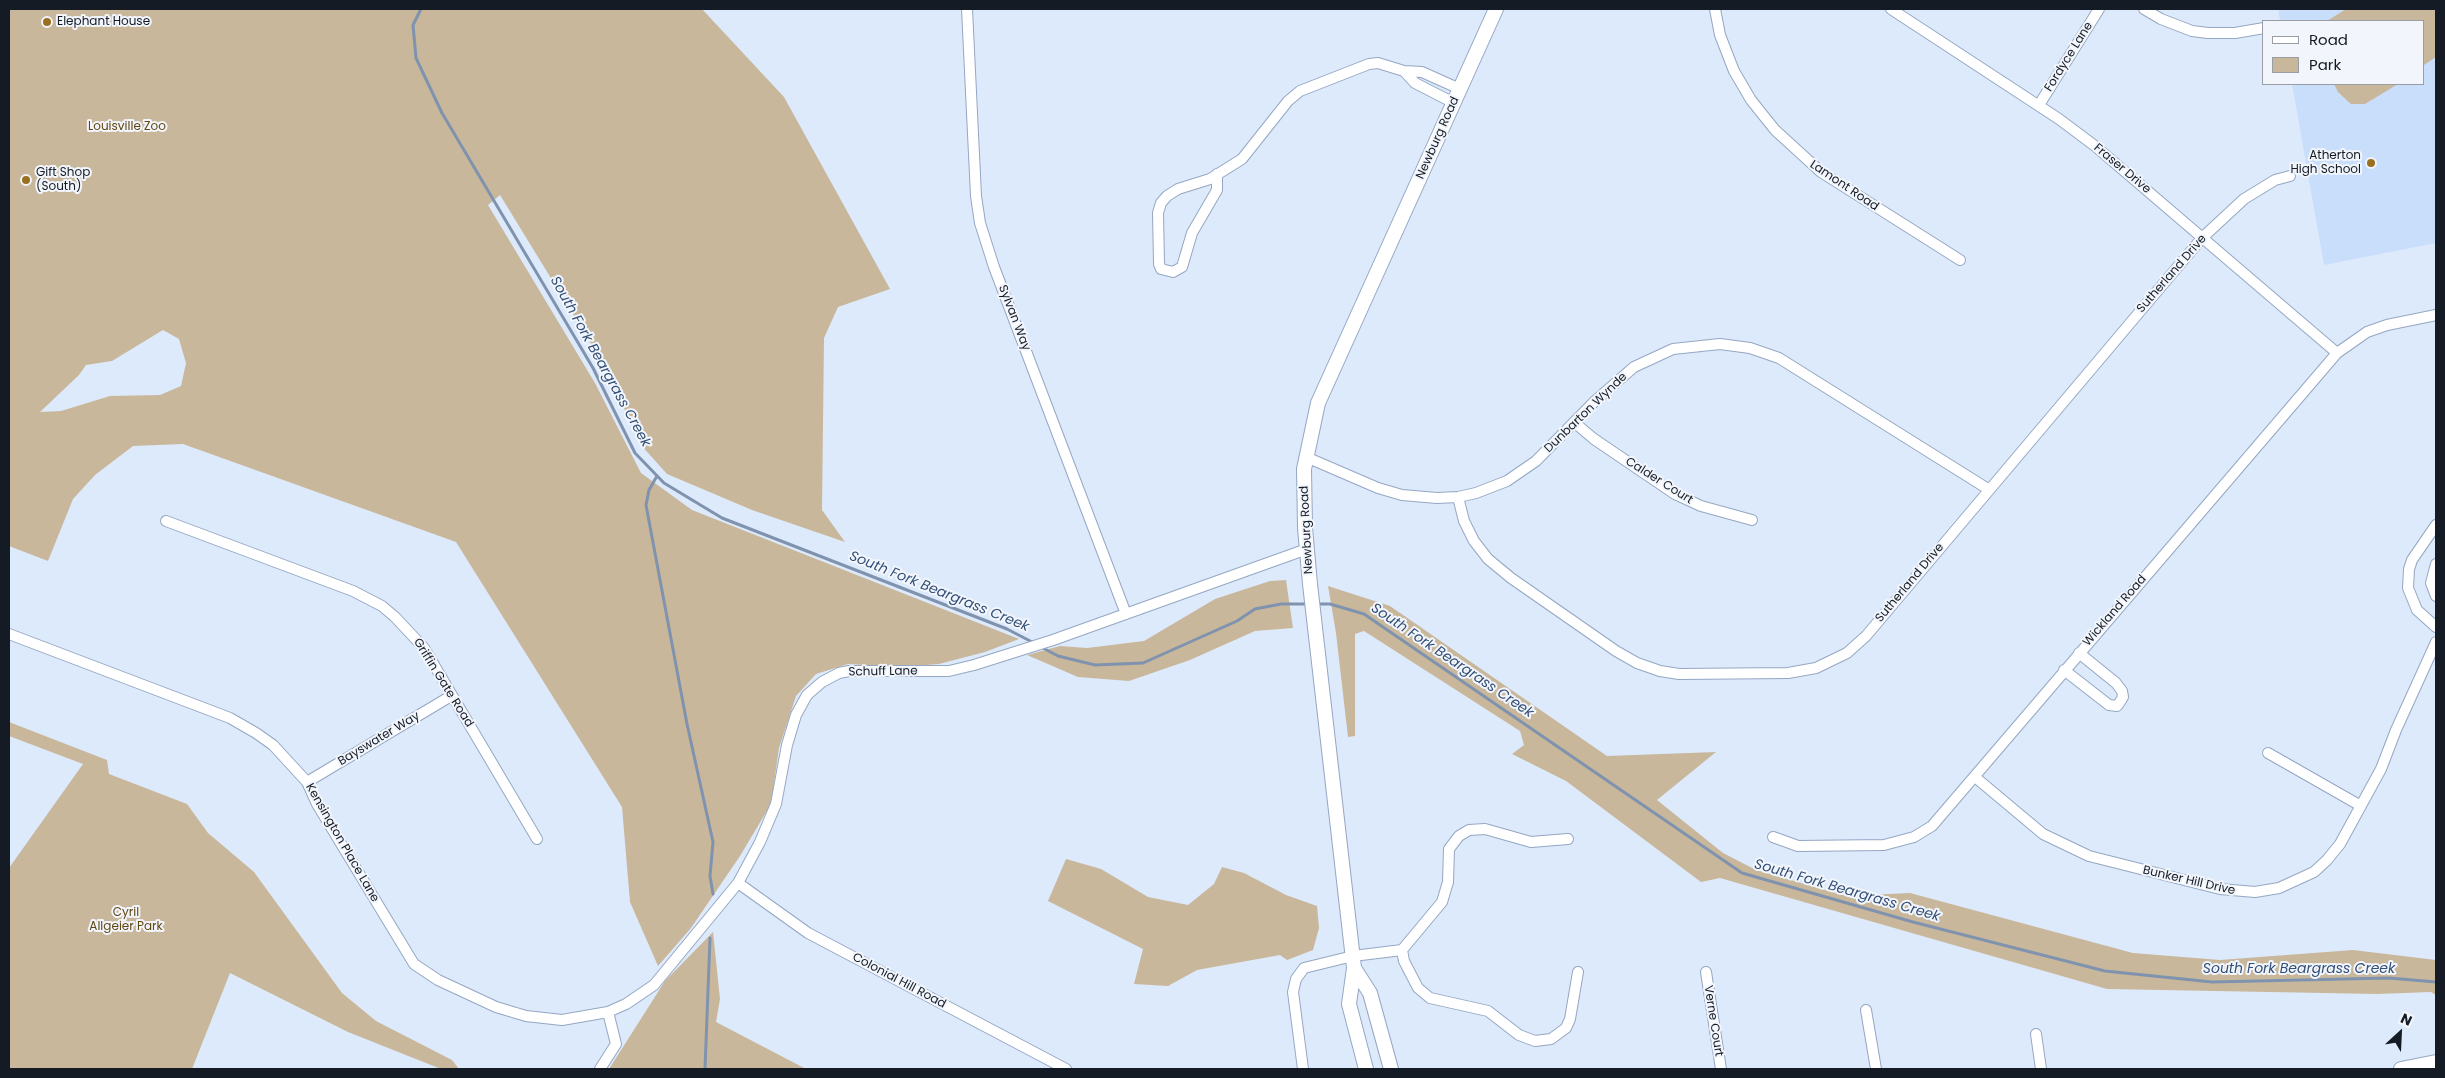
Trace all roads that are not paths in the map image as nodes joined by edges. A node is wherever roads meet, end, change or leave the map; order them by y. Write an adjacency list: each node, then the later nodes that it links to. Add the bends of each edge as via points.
1 (967, 9): 28 (street, Sylvan Way, via 980,223)
2 (1496, 9): 9 (main road, Newburg Road)
3 (1715, 9): 15 (street, Lamont Road, via 1720,35 1734,71 1750,100 1775,130 1821,172)
4 (1890, 9): 11 (street, Fraser Drive)
5 (2099, 9): 11 (street, Fordyce Lane)
6 (2144, 9): 7 (street, via 2161,20 2200,32 2235,33)
7 (2262, 28)
8 (1404, 72): 9 (street, via 1422,72); 10 (street, via 1415,83); 12 (street, via 1388,65 1369,64 1300,91 1288,101 1242,159)
9 (1460, 89): 10 (main road, Newburg Road)
10 (1454, 103): 19 (main road, Newburg Road, via 1318,403)
11 (2039, 105): 14 (street, Fraser Drive, via 2095,146)
12 (1217, 174): 12 (street, via 1178,190 1161,203 1158,213 1158,264 1161,269 1173,272 1182,267 1192,233 1217,190)
13 (2290, 176): 14 (street, Sutherland Drive, via 2275,180 2244,198)
14 (2202, 238): 17 (street, Fraser Drive); 20 (street, Sutherland Drive)
15 (1960, 260)
16 (2436, 315): 17 (street, Wickland Road, via 2367,332)
17 (2337, 353): 32 (street, Wickland Road)
18 (1575, 423): 20 (street, Dunbarton Wynde, via 1620,378 1646,360 1688,346 1735,345 1765,352 1794,366); 21 (street, Dunbarton Wynde, via 1518,474 1496,486); 22 (street, Calder Court, via 1675,494 1701,506)
19 (1306, 457): 21 (street, Dunbarton Wynde, via 1402,495); 25 (main road, Newburg Road, via 1303,492)
20 (1988, 489): 21 (street, Sutherland Drive, via 1866,636 1836,660 1803,671 1678,674 1649,668 1616,651 1498,568 1474,542)
21 (1458, 497)
22 (1752, 520)
23 (166, 521): 34 (street, Griffin Gate Road, via 353,591 382,606 424,648)
24 (2436, 525): 29 (street, via 2412,560 2408,588 2417,610)
25 (1307, 549): 28 (street, Schuff Lane); 44 (main road, Newburg Road)
26 (2436, 564): 27 (street, via 2431,583)
27 (2436, 596)
28 (1126, 614): 42 (street, Schuff Lane, via 949,671 844,672 814,688 796,715 786,745 776,804)
29 (2436, 627)
30 (9, 634): 37 (street, Kensington Place Lane, via 245,725 273,745)
31 (2436, 642): 38 (street, Bunker Hill Drive)
32 (2079, 653): 33 (street, Wickland Road); 33 (street, via 2122,691 2123,697 2117,706 2109,705)
33 (2064, 670): 36 (street, Wickland Road)
34 (451, 696): 37 (street, Bayswater Way); 40 (street, Griffin Gate Road)
35 (2268, 753): 38 (street)
36 (1975, 777): 38 (street, Bunker Hill Drive, via 2024,820 2073,850 2115,864 2240,892 2279,888 2314,872 2334,853); 39 (street, Wickland Road, via 1932,826 1899,842 1816,847 1798,846)
37 (307, 782): 48 (street, Kensington Place Lane, via 409,956 426,974 496,1007 526,1016 562,1020)
38 (2362, 806)
39 (1773, 837)
40 (537, 839)
41 (1568, 839): 43 (street, via 1532,842 1477,829 1459,836 1447,857 1448,882 1442,902)
42 (738, 883): 48 (street, Schuff Lane, via 654,985); 52 (street, Colonial Hill Road, via 815,937)
43 (1402, 950): 44 (street); 45 (street, via 1418,988 1430,998 1488,1010 1519,1035 1535,1041 1551,1039 1566,1028)
44 (1354, 962): 53 (street, via 1311,965 1296,978 1294,992); 54 (main road, Newburg Road, via 1349,1004); 55 (main road, Newburg Road, via 1370,993)
45 (1578, 972)
46 (1706, 972): 56 (street, Verne Court)
47 (1866, 1010): 57 (street)
48 (608, 1012): 51 (street, via 616,1044)
49 (2036, 1034): 58 (street)
50 (2436, 1062): 59 (main road)
51 (600, 1069)
52 (1066, 1069)
53 (1303, 1069)
54 (1366, 1069)
55 (1390, 1069)
56 (1721, 1069)
57 (1876, 1069)
58 (2041, 1069)
59 (2401, 1069)

